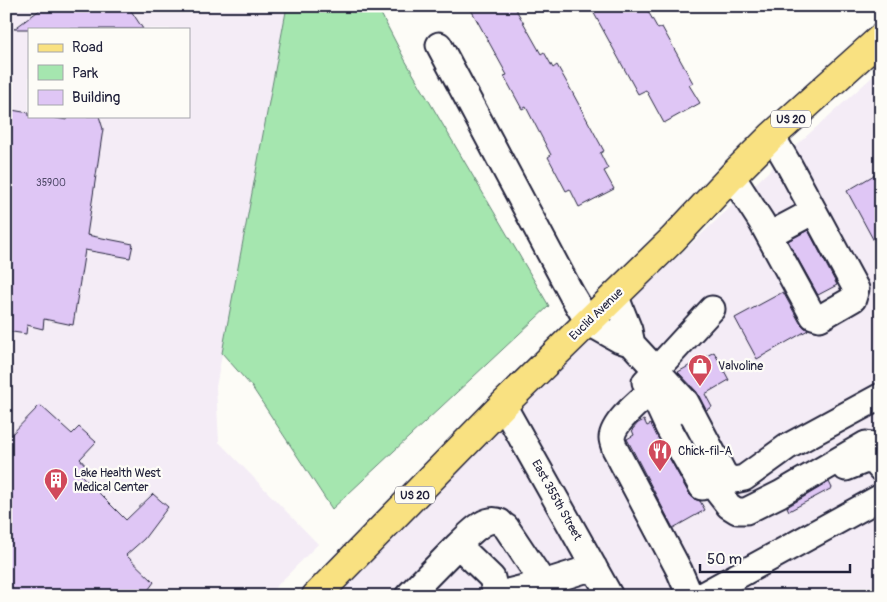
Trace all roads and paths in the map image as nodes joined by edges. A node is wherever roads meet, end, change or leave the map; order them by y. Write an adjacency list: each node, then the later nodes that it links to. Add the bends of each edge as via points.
1 (881, 38): 3 (main road, Euclid Avenue / US 20)
2 (439, 45): 9 (street)
3 (772, 136): 4 (main road, Euclid Avenue / US 20); 5 (street)
4 (732, 176): 6 (street); 7 (main road, Euclid Avenue / US 20)
5 (814, 211): 6 (street); 6 (street, via 856,289 853,299 820,318 813,316)
6 (769, 235)
7 (615, 295): 9 (main road, Euclid Avenue / US 20); 10 (street)
8 (712, 310): 11 (street)
9 (588, 322): 10 (street); 14 (main road, Euclid Avenue / US 20)
10 (632, 344): 11 (street)
11 (656, 370): 12 (street); 13 (street, via 686,402 726,476 734,480 744,478 788,447)
12 (638, 396): 15 (street, via 652,390 664,396 718,492 737,511 746,511 866,444); 16 (street, via 653,398 657,402 717,513 734,526 785,504 849,466 866,460 875,462); 25 (street, via 612,416 598,441); 26 (street, via 616,427 612,437 615,449 680,570)
13 (881, 396)
14 (504, 405): 19 (street, East 355th Street); 22 (main road, Euclid Avenue / US 20)
15 (881, 447)
16 (881, 469)
17 (881, 497): 27 (street)
18 (458, 545): 20 (street, via 489,521 499,522); 21 (street); 23 (street)
19 (590, 560): 20 (street); 24 (street, East 355th Street)
20 (543, 582): 21 (street)
21 (495, 591)
22 (316, 596)
23 (408, 596)
24 (610, 596)
25 (677, 596)
26 (690, 596)
27 (701, 596)

